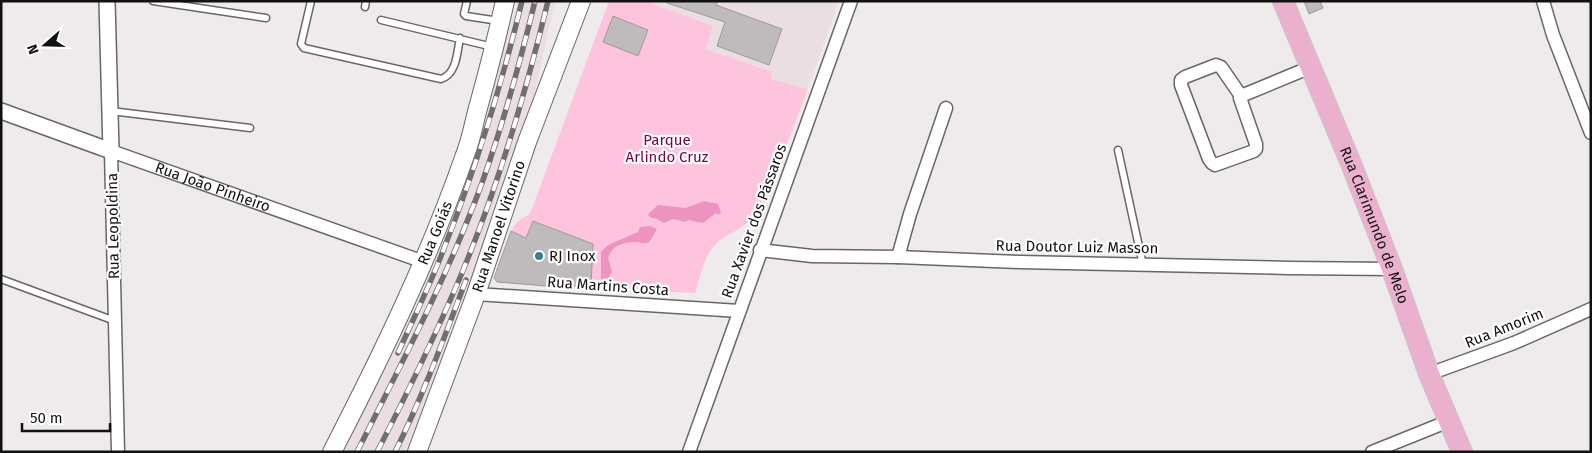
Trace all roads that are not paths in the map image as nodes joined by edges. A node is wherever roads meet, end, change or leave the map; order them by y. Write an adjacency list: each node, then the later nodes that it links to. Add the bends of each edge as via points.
1 (107, 1): 19 (street, Rua Leopoldina)
2 (153, 1): 10 (lane)
3 (311, 1): 13 (lane, via 301,44 304,48 441,79 453,69)
4 (466, 1): 12 (lane, via 466,16)
5 (505, 1): 12 (main road, Rua Goiás)
6 (581, 1): 30 (main road, Rua Manoel Vitorino, via 527,142)
7 (851, 1): 24 (street, Rua Xavier dos Pássaros)
8 (1284, 1): 15 (main road, Rua Clarimundo de Melo)
9 (1544, 1): 21 (street, via 1553,35)
10 (266, 18)
11 (380, 20): 13 (lane)
12 (500, 21): 14 (main road, Rua Goiás)
13 (460, 38): 14 (lane)
14 (494, 47): 26 (main road, Rua Goiás, via 466,153)
15 (1311, 67): 16 (street); 28 (main road, Rua Clarimundo de Melo)
16 (1241, 96): 16 (street, via 1256,148 1212,164 1181,80 1219,65)
17 (946, 108): 25 (street)
18 (1, 111): 23 (street, Rua João Pinheiro)
19 (110, 111): 20 (lane); 23 (street, Rua Leopoldina)
20 (250, 128)
21 (1591, 134)
22 (1118, 150): 27 (lane)
23 (111, 151): 26 (street, Rua João Pinheiro); 33 (street, Rua Leopoldina)
24 (760, 250): 25 (street, Rua Doutor Luiz Masson, via 812,256); 32 (street, Rua Xavier dos Pássaros)
25 (898, 257): 27 (street, Rua Doutor Luiz Masson)
26 (424, 262): 37 (main road, Rua Goiás, via 378,363)
27 (1144, 264): 28 (street, Rua Doutor Luiz Masson)
28 (1392, 269): 34 (main road, Rua Clarimundo de Melo)
29 (1, 279): 33 (lane)
30 (476, 294): 32 (street, Rua Martins Costa); 38 (main road, Rua Manoel Vitorino)
31 (1591, 309): 34 (street, Rua Amorim, via 1514,343)
32 (739, 310): 39 (street, Rua Xavier dos Pássaros)
33 (115, 321): 36 (street, Rua Leopoldina)
34 (1429, 374): 35 (main road, Rua Clarimundo de Melo)
35 (1449, 421): 40 (street); 41 (main road, Rua Clarimundo de Melo)
36 (118, 452)
37 (332, 452)
38 (417, 452)
39 (688, 452)
40 (1372, 452)
41 (1462, 452)

